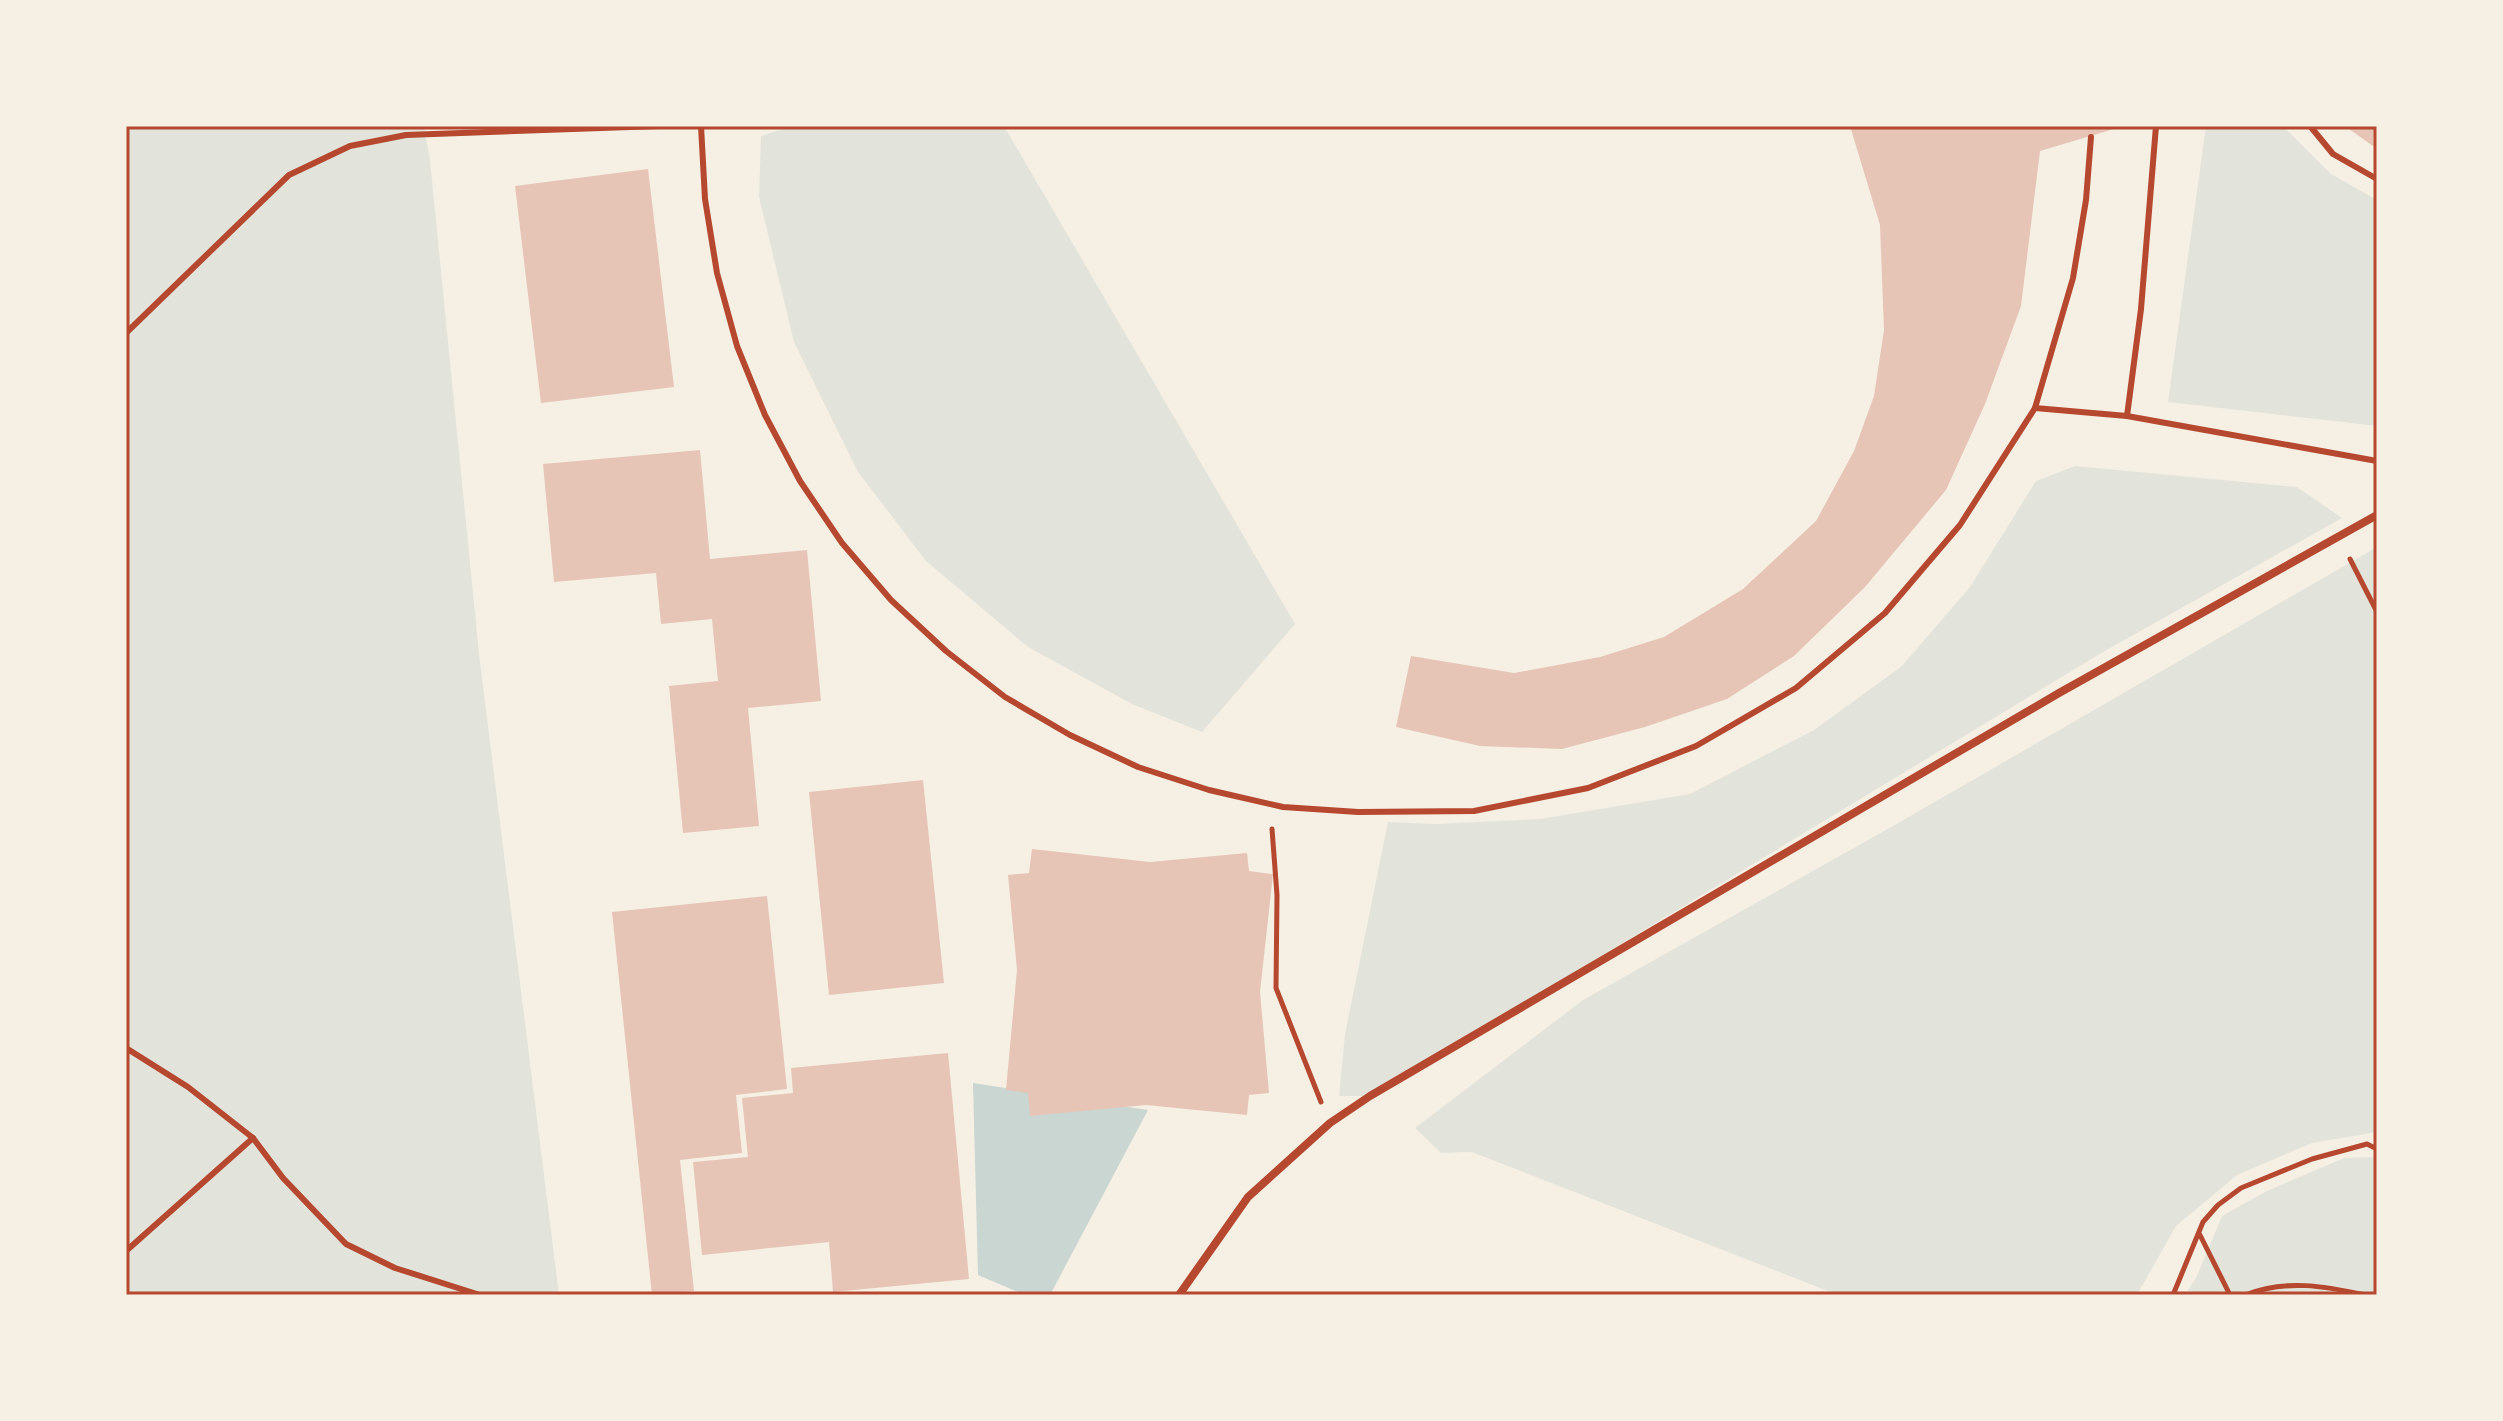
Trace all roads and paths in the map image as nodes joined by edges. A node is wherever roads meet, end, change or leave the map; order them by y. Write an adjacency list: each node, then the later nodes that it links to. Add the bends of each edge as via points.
1 (659, 126): 7 (lane, via 406,135 350,146 289,175)
2 (701, 126): 14 (lane, via 707,214 737,346 800,481 842,543 902,610 1005,697 1138,767)
3 (2156, 126): 9 (lane)
4 (2310, 126): 6 (lane, via 2333,154)
5 (2091, 137): 8 (lane, via 2073,278)
6 (2377, 179)
7 (126, 333)
8 (2035, 408): 9 (lane); 14 (lane, via 1960,525 1885,613 1796,688 1696,746 1588,788 1474,811 1358,812)
9 (2127, 416): 10 (lane)
10 (2377, 461)
11 (2377, 515): 12 (street)
12 (2339, 538): 13 (path); 16 (street, via 2032,709)
13 (2377, 612)
14 (1270, 804): 16 (path, via 1277,895 1276,988)
15 (126, 1048): 17 (lane, via 188,1087)
16 (1330, 1123): 22 (street, via 1248,1197)
17 (253, 1138): 20 (lane); 21 (lane, via 346,1244 395,1268)
18 (2377, 1149): 19 (path, via 2367,1144 2312,1159 2241,1188 2218,1205)
19 (2199, 1234): 23 (path); 24 (path)
20 (126, 1251)
21 (480, 1295)
22 (1179, 1295)
23 (2173, 1295)
24 (2230, 1295)
25 (2245, 1295): 26 (path, via 2300,1284)
26 (2366, 1295)

